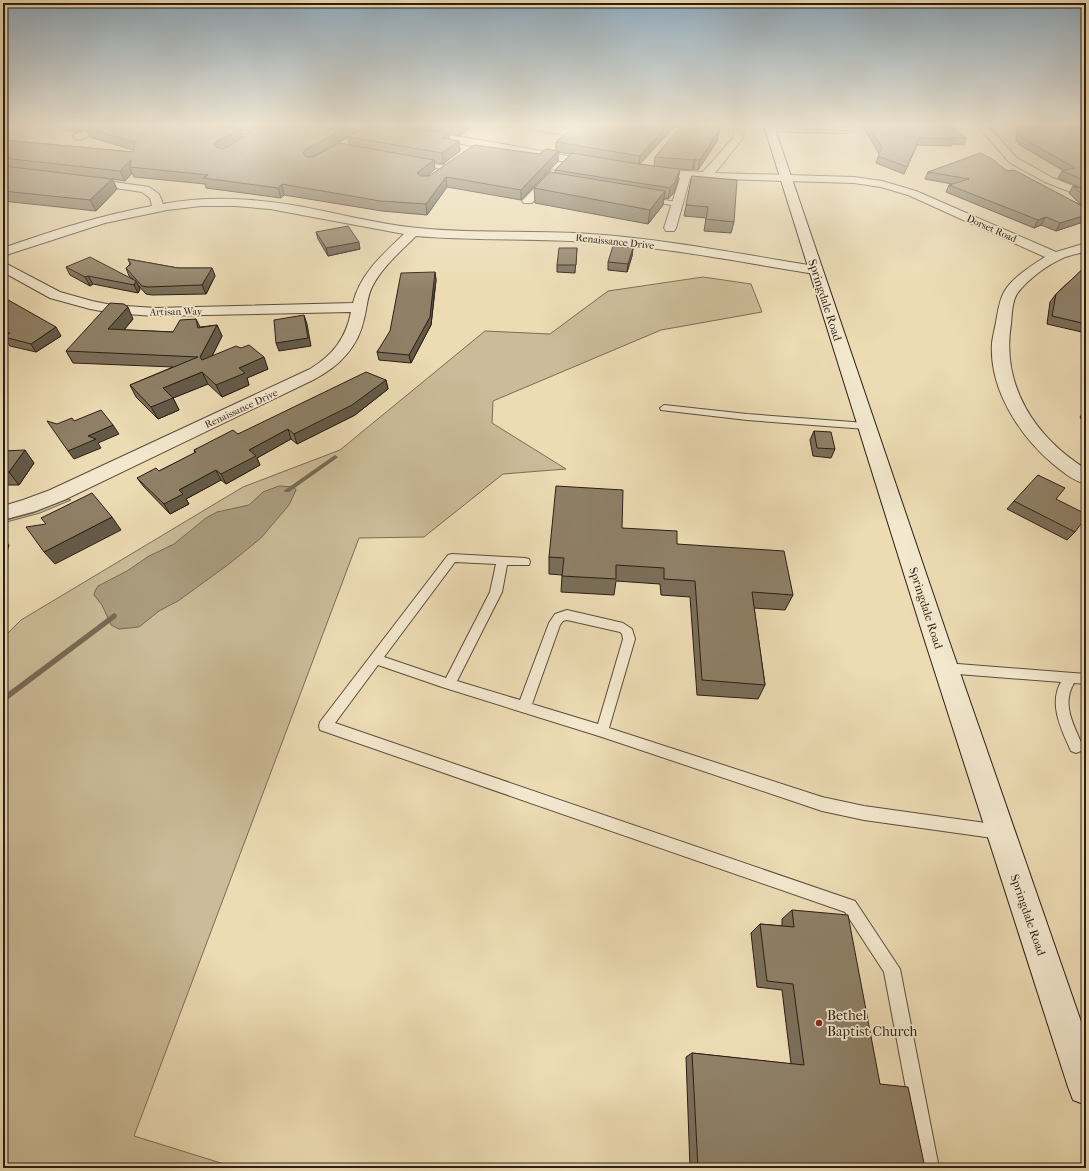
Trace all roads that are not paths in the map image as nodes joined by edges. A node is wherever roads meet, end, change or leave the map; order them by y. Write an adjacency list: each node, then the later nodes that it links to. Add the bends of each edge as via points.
1 (84, 181): 11 (street, via 145,189 155,196)
2 (552, 181): 9 (street)
3 (684, 181): 10 (street)
4 (788, 181): 18 (street, Springdale Road)
5 (859, 181): 16 (street, Dorset Road, via 882,184 912,193)
6 (1051, 181): 7 (street)
7 (1086, 195)
8 (646, 199): 10 (lane)
9 (528, 201)
10 (677, 204): 12 (street)
11 (159, 208): 13 (street, Renaissance Drive, via 217,203 262,204); 15 (street, Renaissance Drive, via 86,223)
12 (670, 228)
13 (413, 232): 18 (street, Renaissance Drive, via 467,236 606,239); 19 (street, Renaissance Drive, via 370,278)
14 (1086, 247): 16 (street)
15 (3, 252)
16 (1056, 257): 22 (street, via 1019,282 1011,293 1005,310 1000,344 1001,363 1020,416 1036,438)
17 (3, 266): 19 (street, Artisan Way, via 55,295 112,309 155,312)
18 (815, 270): 21 (street, Springdale Road)
19 (359, 307): 23 (street, Renaissance Drive, via 354,333 348,343 334,360 318,371 57,495)
20 (664, 408): 21 (lane)
21 (866, 426): 27 (street, Springdale Road)
22 (1086, 478)
23 (3, 513)
24 (502, 561): 25 (lane); 26 (lane, via 452,558); 30 (lane, via 496,592)
25 (525, 562)
26 (376, 659): 30 (lane); 36 (lane, via 325,726 850,906 892,969)
27 (946, 668): 28 (lane); 34 (street, Springdale Road)
28 (1071, 678): 29 (lane); 33 (lane, via 1062,692 1062,711)
29 (1086, 679)
30 (449, 684): 31 (lane)
31 (524, 707): 32 (lane); 32 (lane, via 559,617 566,615 623,628 628,632 629,639)
32 (602, 731): 34 (lane, via 822,804 864,813)
33 (1076, 747)
34 (1001, 832): 35 (street, Springdale Road)
35 (1086, 1087)
36 (930, 1168)

